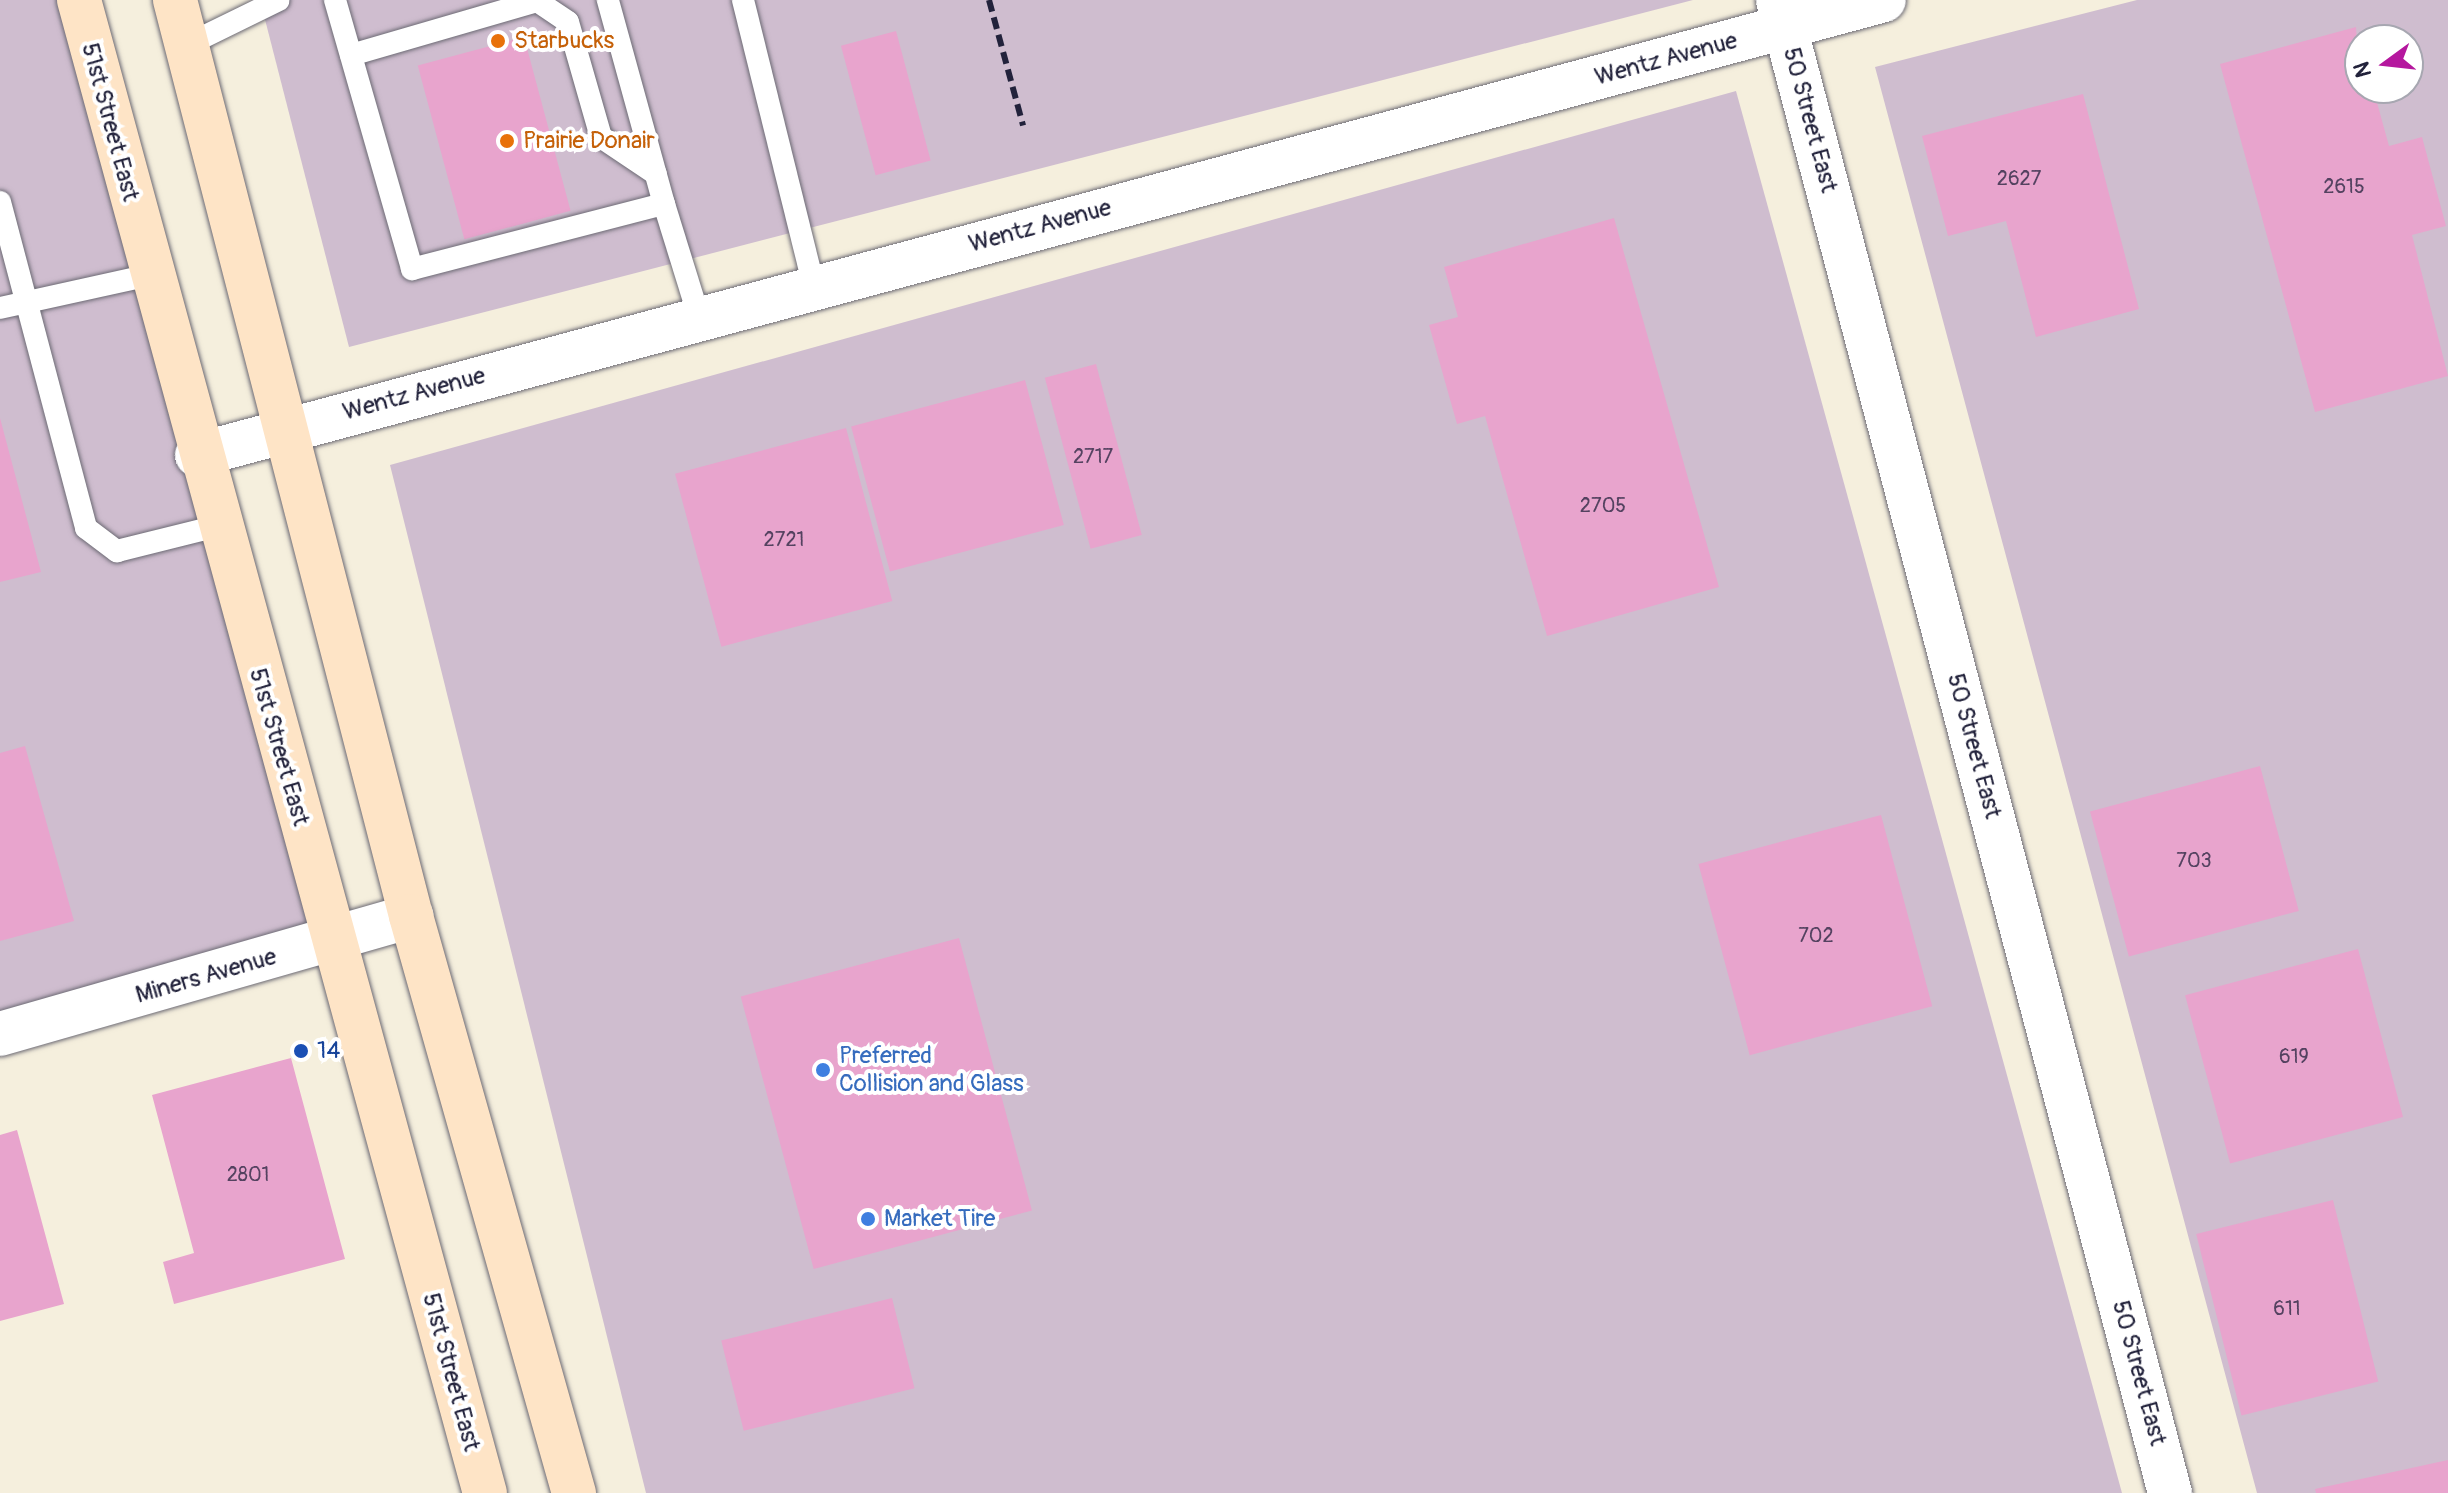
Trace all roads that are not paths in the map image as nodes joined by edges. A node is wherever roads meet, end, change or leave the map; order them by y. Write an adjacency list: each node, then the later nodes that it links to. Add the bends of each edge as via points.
1 (79, 0): 14 (main road, 51st Street East)
2 (175, 0): 9 (main road)
3 (279, 0): 9 (lane)
4 (335, 0): 10 (lane)
5 (608, 0): 11 (lane)
6 (743, 0): 15 (lane)
7 (1884, 0): 8 (street, Wentz Avenue)
8 (1782, 13): 15 (street, Wentz Avenue); 27 (street, 50 Street East)
9 (187, 45): 19 (main road)
10 (351, 55): 11 (lane, via 537,1 568,22 601,137); 13 (lane, via 412,269)
11 (656, 174): 13 (lane)
12 (0, 202): 16 (lane)
13 (664, 204): 18 (lane)
14 (150, 275): 16 (lane); 20 (main road, 51st Street East)
15 (814, 287): 18 (street, Wentz Avenue)
16 (26, 303): 17 (lane); 21 (lane, via 95,540 117,551)
17 (0, 308)
18 (699, 317): 19 (street, Wentz Avenue)
19 (287, 428): 20 (street, Wentz Avenue); 22 (main road)
20 (197, 455): 21 (main road, 51st Street East)
21 (217, 526): 23 (main road, 51st Street East)
22 (411, 916): 23 (street, Miners Avenue); 26 (main road)
23 (333, 939): 24 (street, Miners Avenue); 25 (main road, 51st Street East)
24 (0, 1034)
25 (485, 1493)
26 (574, 1493)
27 (2170, 1493)

